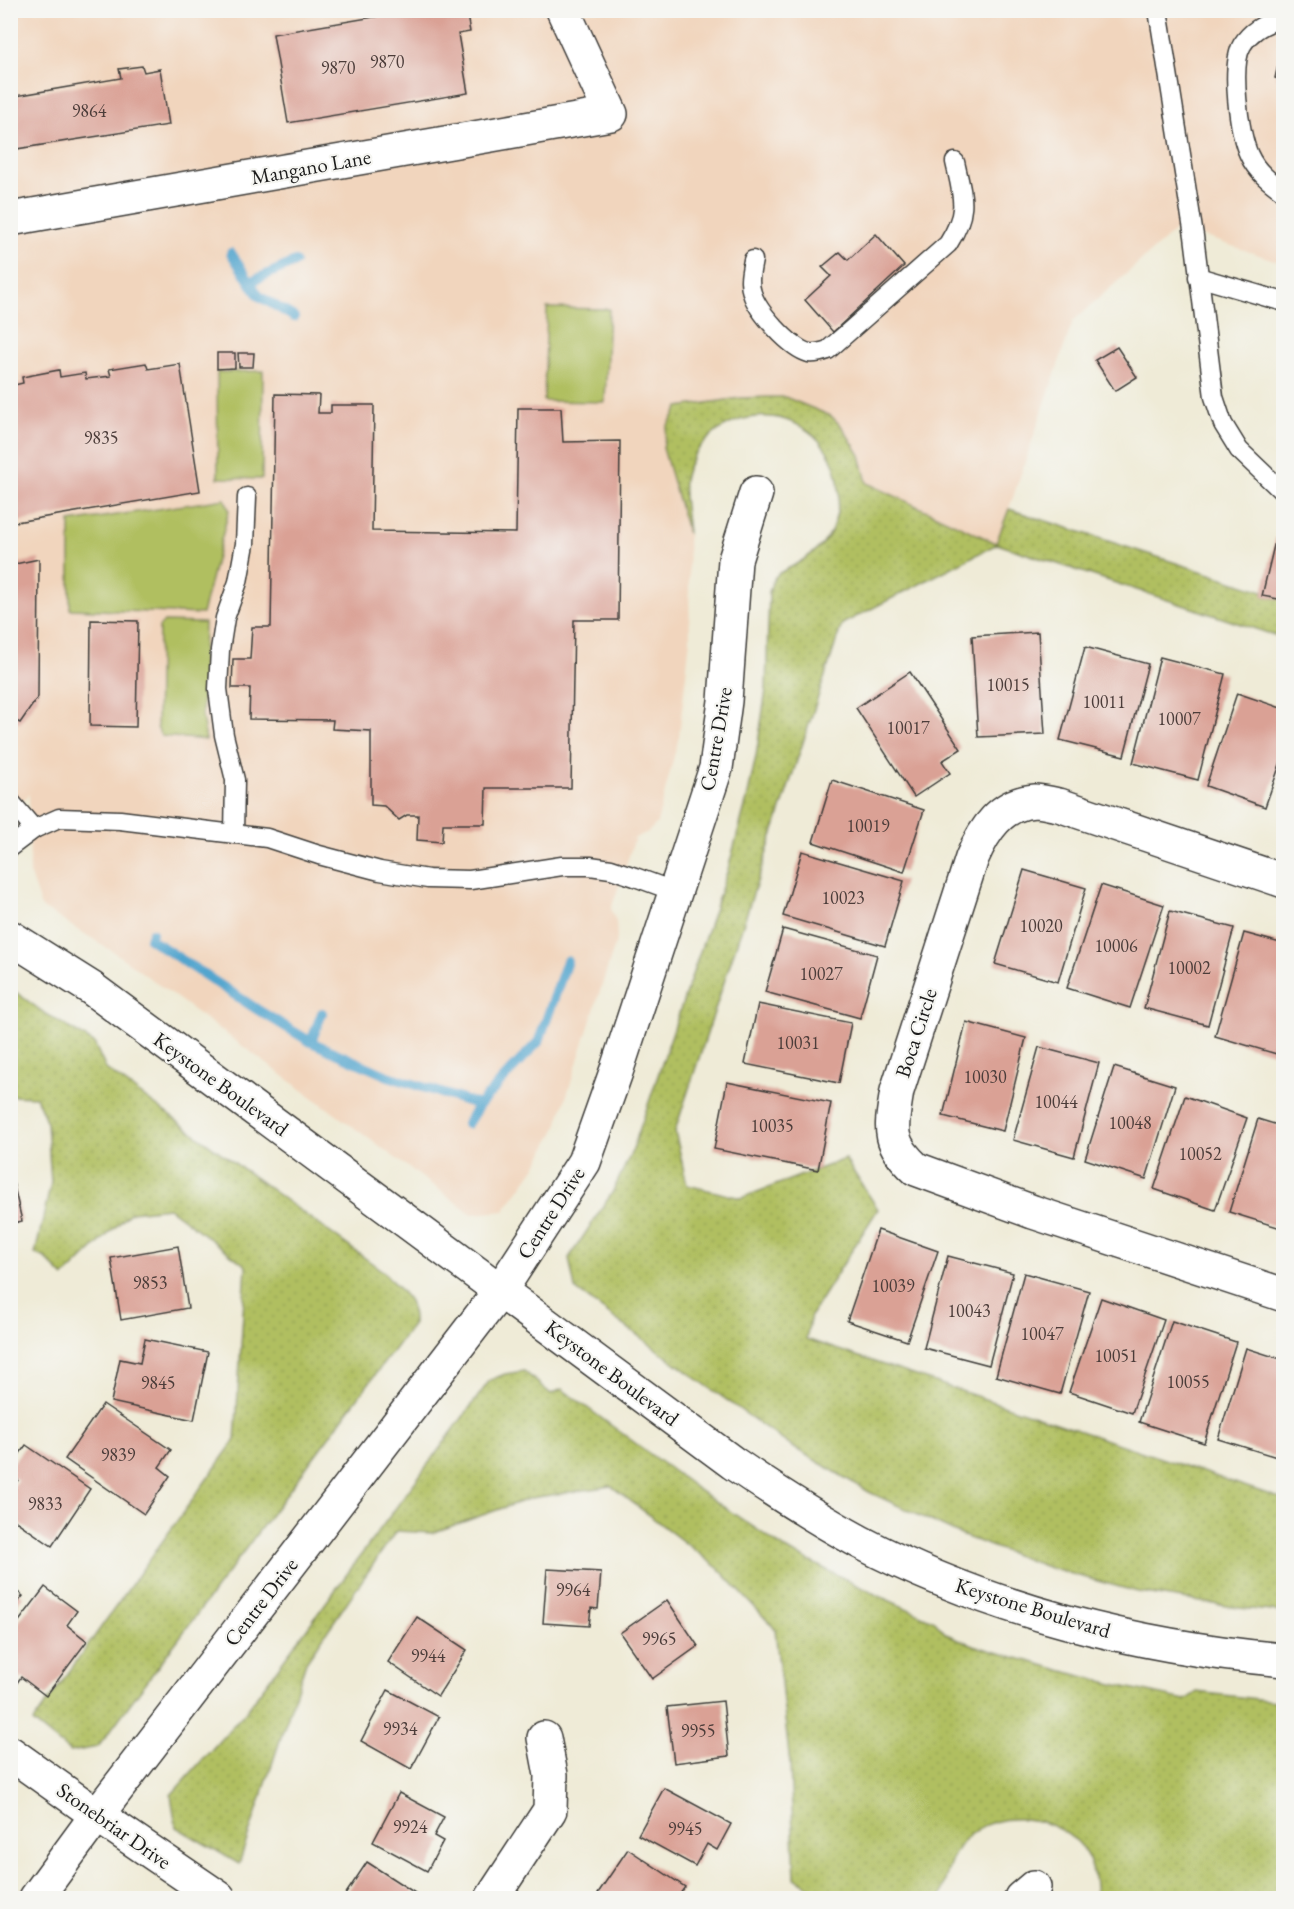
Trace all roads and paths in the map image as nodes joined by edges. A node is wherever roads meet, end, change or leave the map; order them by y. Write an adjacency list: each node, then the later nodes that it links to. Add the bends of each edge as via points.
1 (563, 10): 6 (street, Mangano Lane, via 612,114)
2 (1158, 10): 8 (lane)
3 (1284, 18): 5 (lane, via 1259,27 1242,46 1237,70 1240,121 1249,155 1267,180)
4 (955, 162): 7 (lane, via 963,215 948,244 828,350 809,353 800,348 761,312 750,289)
5 (1284, 192)
6 (10, 219)
7 (753, 260)
8 (1198, 277): 9 (lane); 11 (lane, via 1214,397 1223,424 1239,450)
9 (1284, 302)
10 (756, 493): 18 (street, Centre Drive, via 735,560 716,768)
11 (1284, 493)
12 (247, 497): 15 (lane, via 245,544 238,582 225,618 218,689 235,780)
13 (10, 801): 14 (lane)
14 (34, 829): 15 (lane, via 59,818 80,817); 16 (lane)
15 (234, 834): 18 (lane, via 267,838 380,871 428,879 470,880 562,866 590,866 627,874)
16 (10, 847)
17 (1284, 881): 21 (street, Boca Circle, via 1059,805 1037,801 1006,810 992,822 972,858 897,1092 892,1129 894,1144 916,1169)
18 (676, 892): 20 (street, Centre Drive, via 584,1162)
19 (10, 937): 20 (street, Keystone Boulevard, via 91,988)
20 (500, 1291): 22 (street, Keystone Boulevard, via 742,1469 862,1543 955,1585 1081,1626 1198,1650); 25 (street, Centre Drive)
21 (1284, 1295)
22 (1284, 1660)
23 (544, 1738): 28 (street, via 551,1775 550,1810)
24 (10, 1753): 25 (street, Stonebriar Drive)
25 (97, 1815): 26 (street, Centre Drive); 27 (street, Stonebriar Drive)
26 (36, 1899)
27 (219, 1899)
28 (492, 1899)

